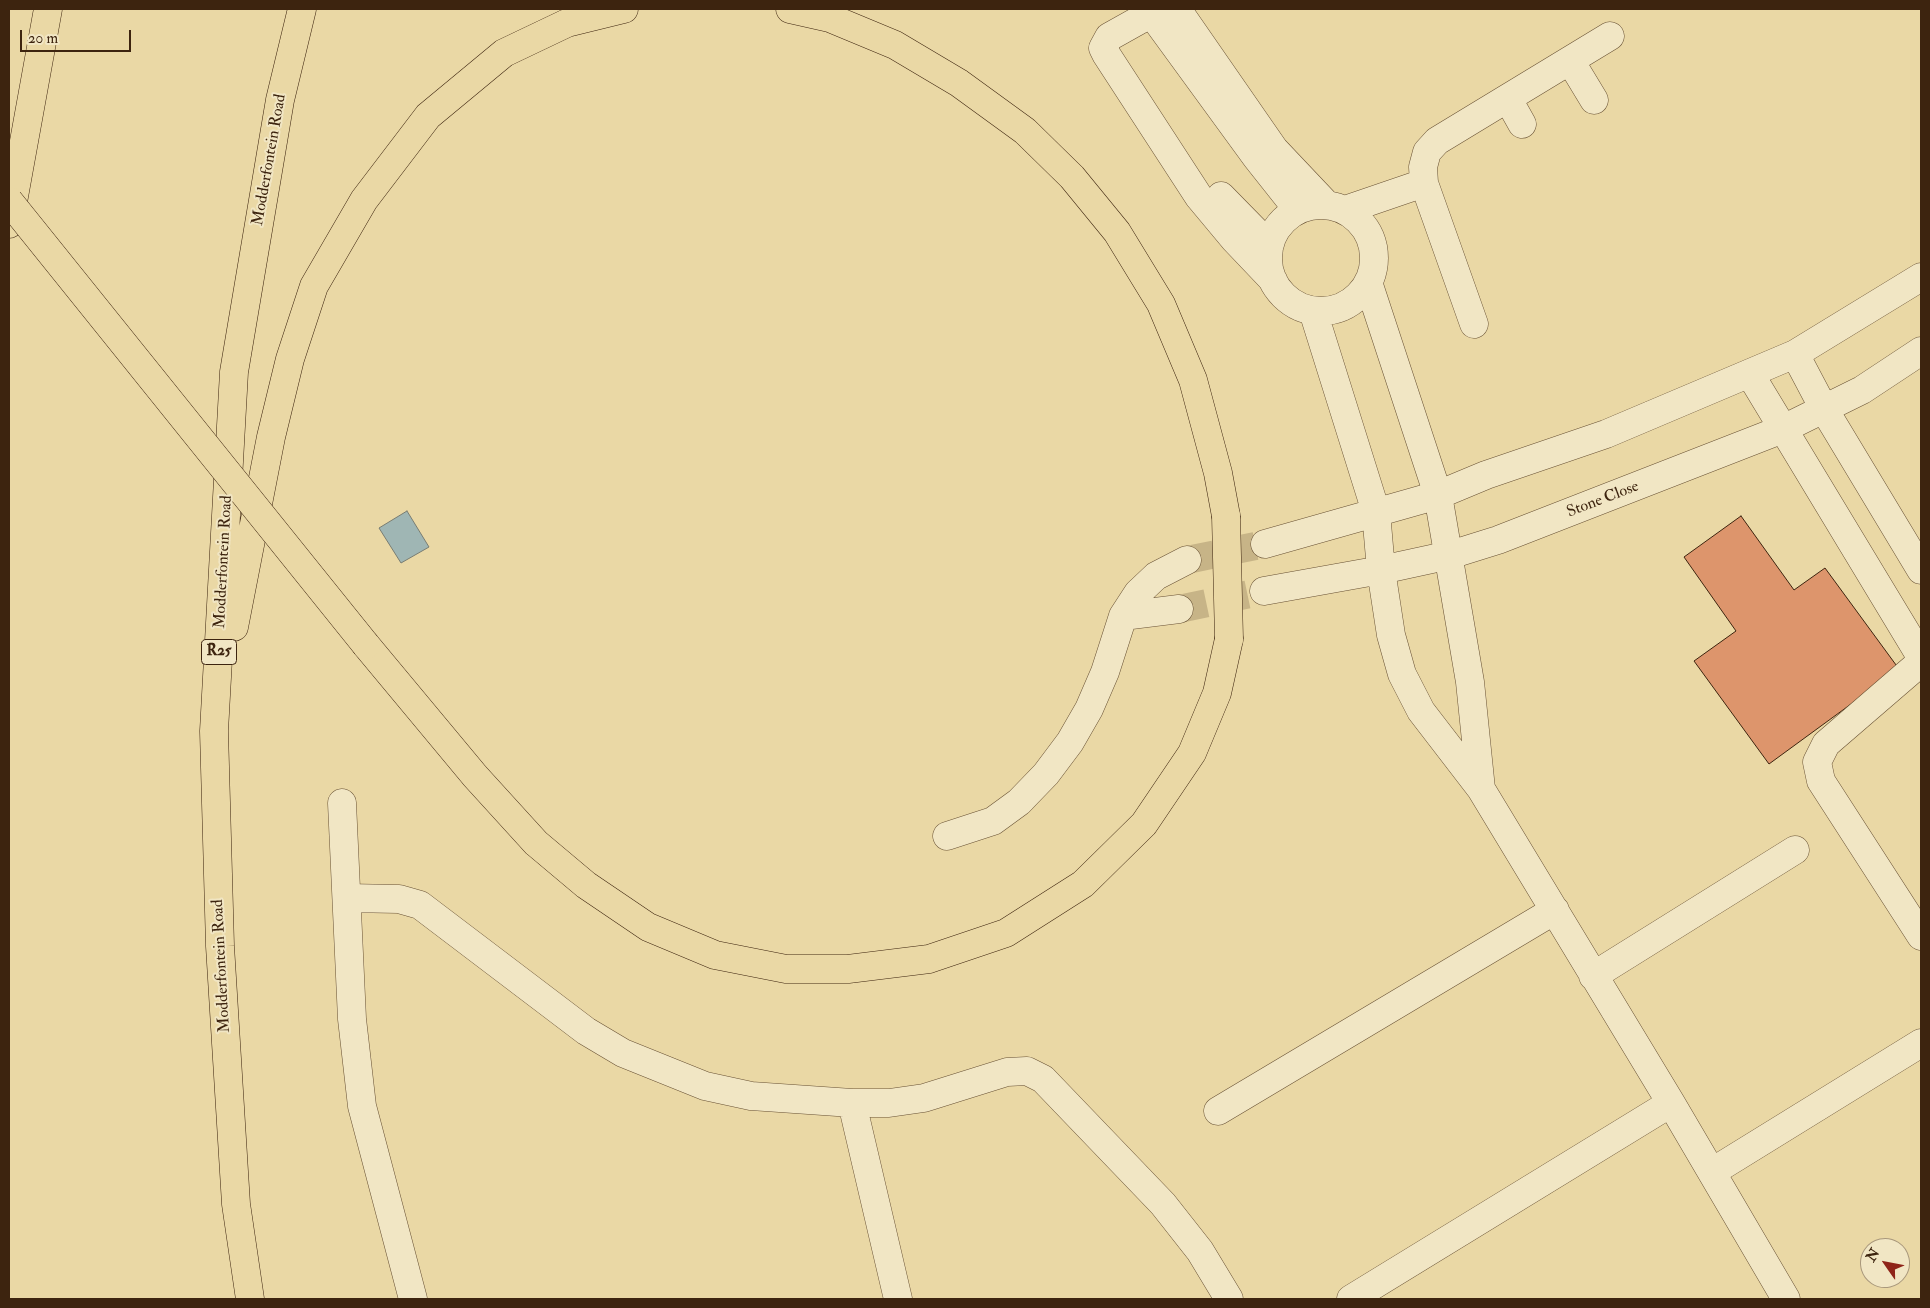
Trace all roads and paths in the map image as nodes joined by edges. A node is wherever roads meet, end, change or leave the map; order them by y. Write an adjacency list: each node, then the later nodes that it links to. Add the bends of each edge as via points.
1 (48, 9): 17 (main road)
2 (302, 9): 41 (main road, Modderfontein Road / R25, via 280,100 234,372)
3 (624, 9): 41 (main road, via 567,23 504,53 428,116 364,200 314,286 290,359 271,437)
4 (790, 9): 14 (main road, bridge, via 830,18 895,45 959,83 1025,131 1072,177 1117,232 1161,304 1193,380 1226,516 1229,639 1217,693 1192,753 1144,824 1083,884 1006,932 929,959 848,969 786,969 715,955 648,927 586,885 536,843 475,776)
5 (1177, 9): 16 (street, via 1274,149)
6 (1155, 11): 8 (street); 15 (street, via 1256,157)
7 (1610, 36): 9 (street)
8 (1109, 37): 18 (street, via 1213,188); 20 (street, via 1103,48 1106,54 1199,197)
9 (1571, 62): 10 (street); 11 (street)
10 (1508, 99): 12 (street); 13 (street, via 1437,141 1428,152 1423,167)
11 (1594, 100)
12 (1522, 124)
13 (1426, 190): 16 (street); 23 (street)
14 (9, 201)
15 (1298, 210): 16 (street, via 1312,205); 18 (street, via 1275,231)
16 (1345, 214): 21 (street, via 1371,239 1374,254)
17 (9, 224)
18 (1269, 245): 20 (street, via 1268,263)
19 (1921, 277): 25 (street)
20 (1273, 280): 22 (street, via 1282,295)
21 (1368, 282): 22 (street, via 1358,296 1345,305); 29 (street)
22 (1313, 311): 30 (street)
23 (1474, 324)
24 (1921, 350): 27 (street, Stone Close, via 1862,390)
25 (1795, 354): 26 (street); 27 (street)
26 (1750, 374): 28 (street); 29 (street, via 1606,434)
27 (1824, 409): 28 (street, Stone Close); 35 (street)
28 (1783, 429): 32 (street, Stone Close, via 1498,540); 39 (street)
29 (1438, 495): 30 (street); 32 (street)
30 (1376, 512): 31 (street); 34 (street)
31 (1265, 544)
32 (1450, 555): 34 (street, Stone Close); 42 (street, via 1470,682)
33 (1187, 560): 38 (street, via 1156,576 1138,593)
34 (1381, 570): 36 (street, Stone Close); 42 (street, via 1391,635 1402,674 1421,711)
35 (1921, 570)
36 (1264, 591)
37 (1179, 609): 38 (street)
38 (1122, 616): 44 (street, via 1105,672 1088,709 1070,742 1046,774 1019,802 993,821)
39 (1921, 657)
40 (1921, 662): 48 (street, via 1826,744 1817,762 1821,780)
41 (214, 731): 55 (main road, Modderfontein Road / R25, via 220,946 236,1204)
42 (1481, 789): 47 (street)
43 (342, 803): 46 (street)
44 (947, 836)
45 (1795, 850): 49 (street)
46 (347, 898): 52 (street, via 399,898 420,905 586,1031 623,1053 705,1086 751,1096); 56 (street, via 352,1019 362,1106)
47 (1555, 910): 49 (street); 53 (street)
48 (1921, 936)
49 (1593, 976): 51 (street)
50 (1921, 1043): 54 (street)
51 (1672, 1103): 54 (street); 59 (street)
52 (852, 1104): 57 (street); 58 (street, via 924,1098 1007,1072 1027,1071 1043,1079 1163,1204 1200,1251)
53 (1218, 1110)
54 (1712, 1172): 60 (street)
55 (250, 1299)
56 (413, 1299)
57 (898, 1299)
58 (1229, 1299)
59 (1351, 1299)
60 (1786, 1299)

